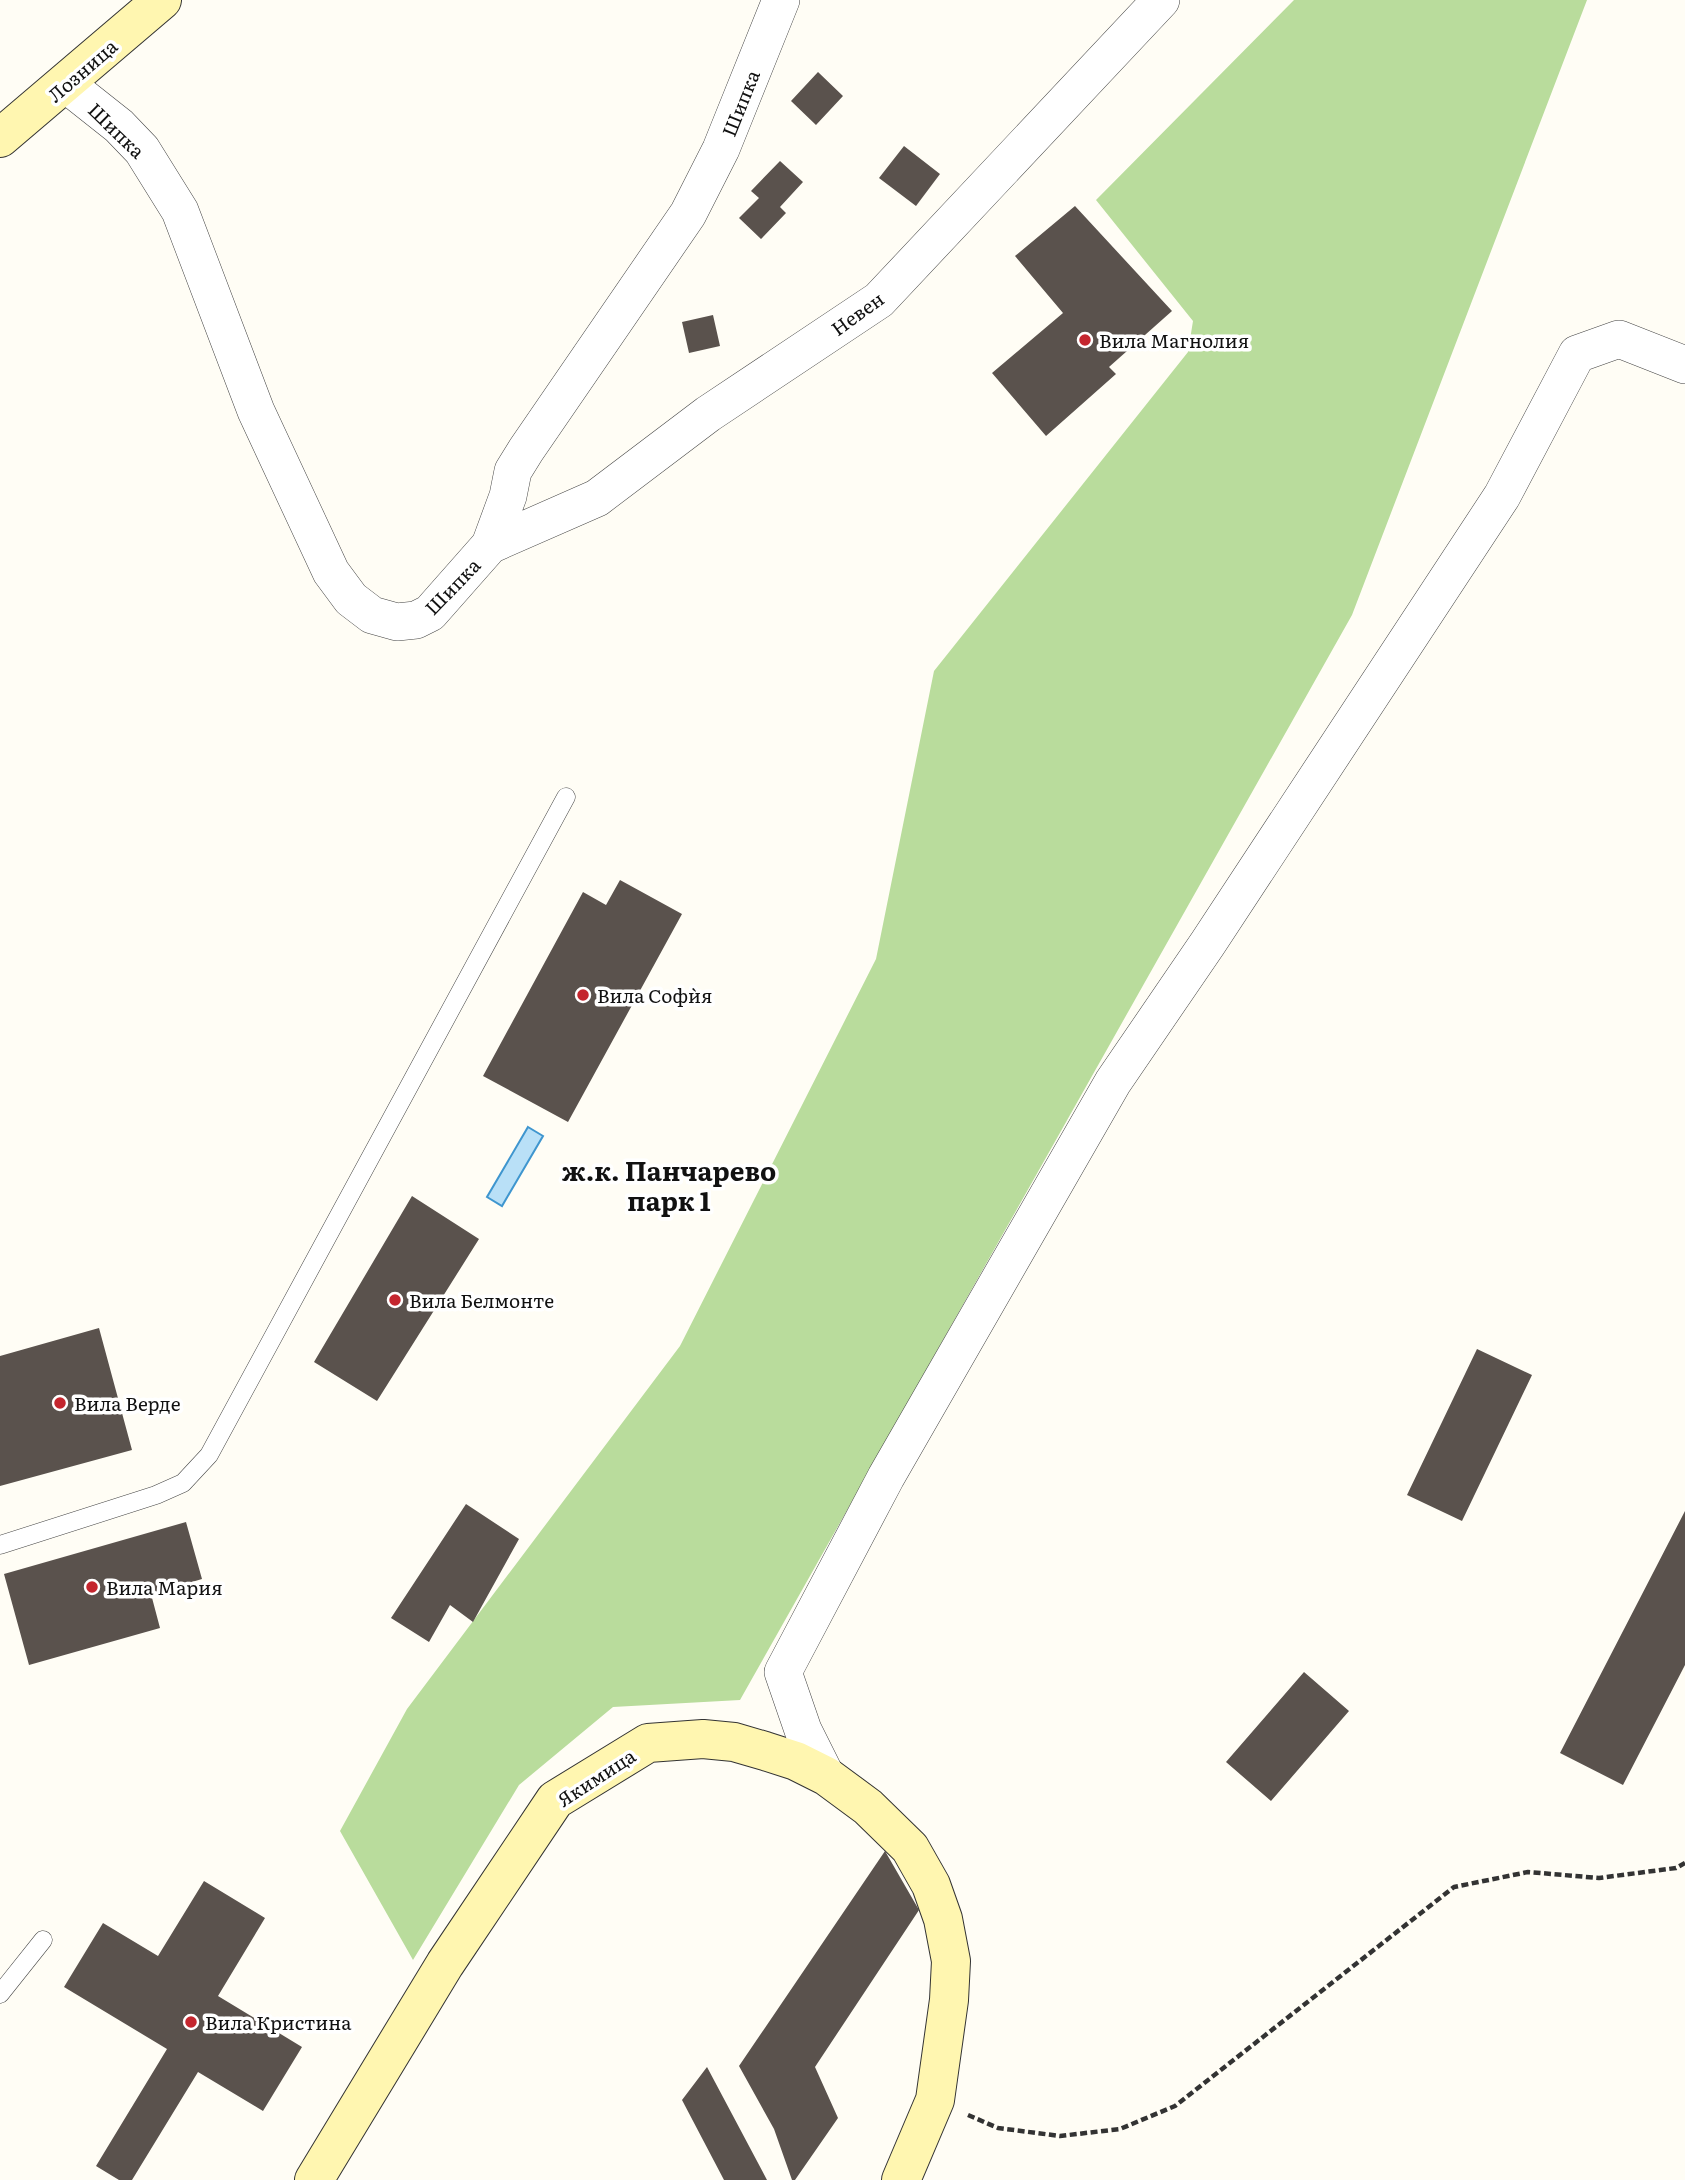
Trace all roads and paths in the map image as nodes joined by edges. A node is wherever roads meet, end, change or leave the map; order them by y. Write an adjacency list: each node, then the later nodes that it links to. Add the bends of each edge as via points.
1 (162, 0): 4 (street, Лозница)
2 (781, 0): 7 (street, Шипка, via 721,149 688,214 513,471)
3 (1161, 0): 7 (street, Невен, via 879,300 708,414 597,498)
4 (66, 84): 5 (street, Лозница); 7 (street, Шипка, via 142,150 180,211 256,411 331,572 351,598 372,615 397,622 416,620 430,613)
5 (0, 138)
6 (1685, 365): 10 (street, via 1619,339 1577,354 1502,496 1113,1082 887,1477 783,1672 803,1730)
7 (490, 545)
8 (566, 797): 9 (lane, via 209,1455 183,1483 156,1495)
9 (0, 1545)
10 (826, 1776): 14 (street, Якимица, via 869,1807 909,1848 931,1885 943,1919 951,1961); 15 (street, Якимица, via 796,1761 734,1742 648,1743 555,1800 445,1964)
11 (1685, 1863): 14 (path, via 1599,1878 1528,1872 1454,1887 1175,2106 1120,2129 1060,2136 998,2128)
12 (43, 1940): 13 (lane)
13 (0, 1994)
14 (934, 2100): 16 (street, Якимица)
15 (314, 2180)
16 (901, 2180)

